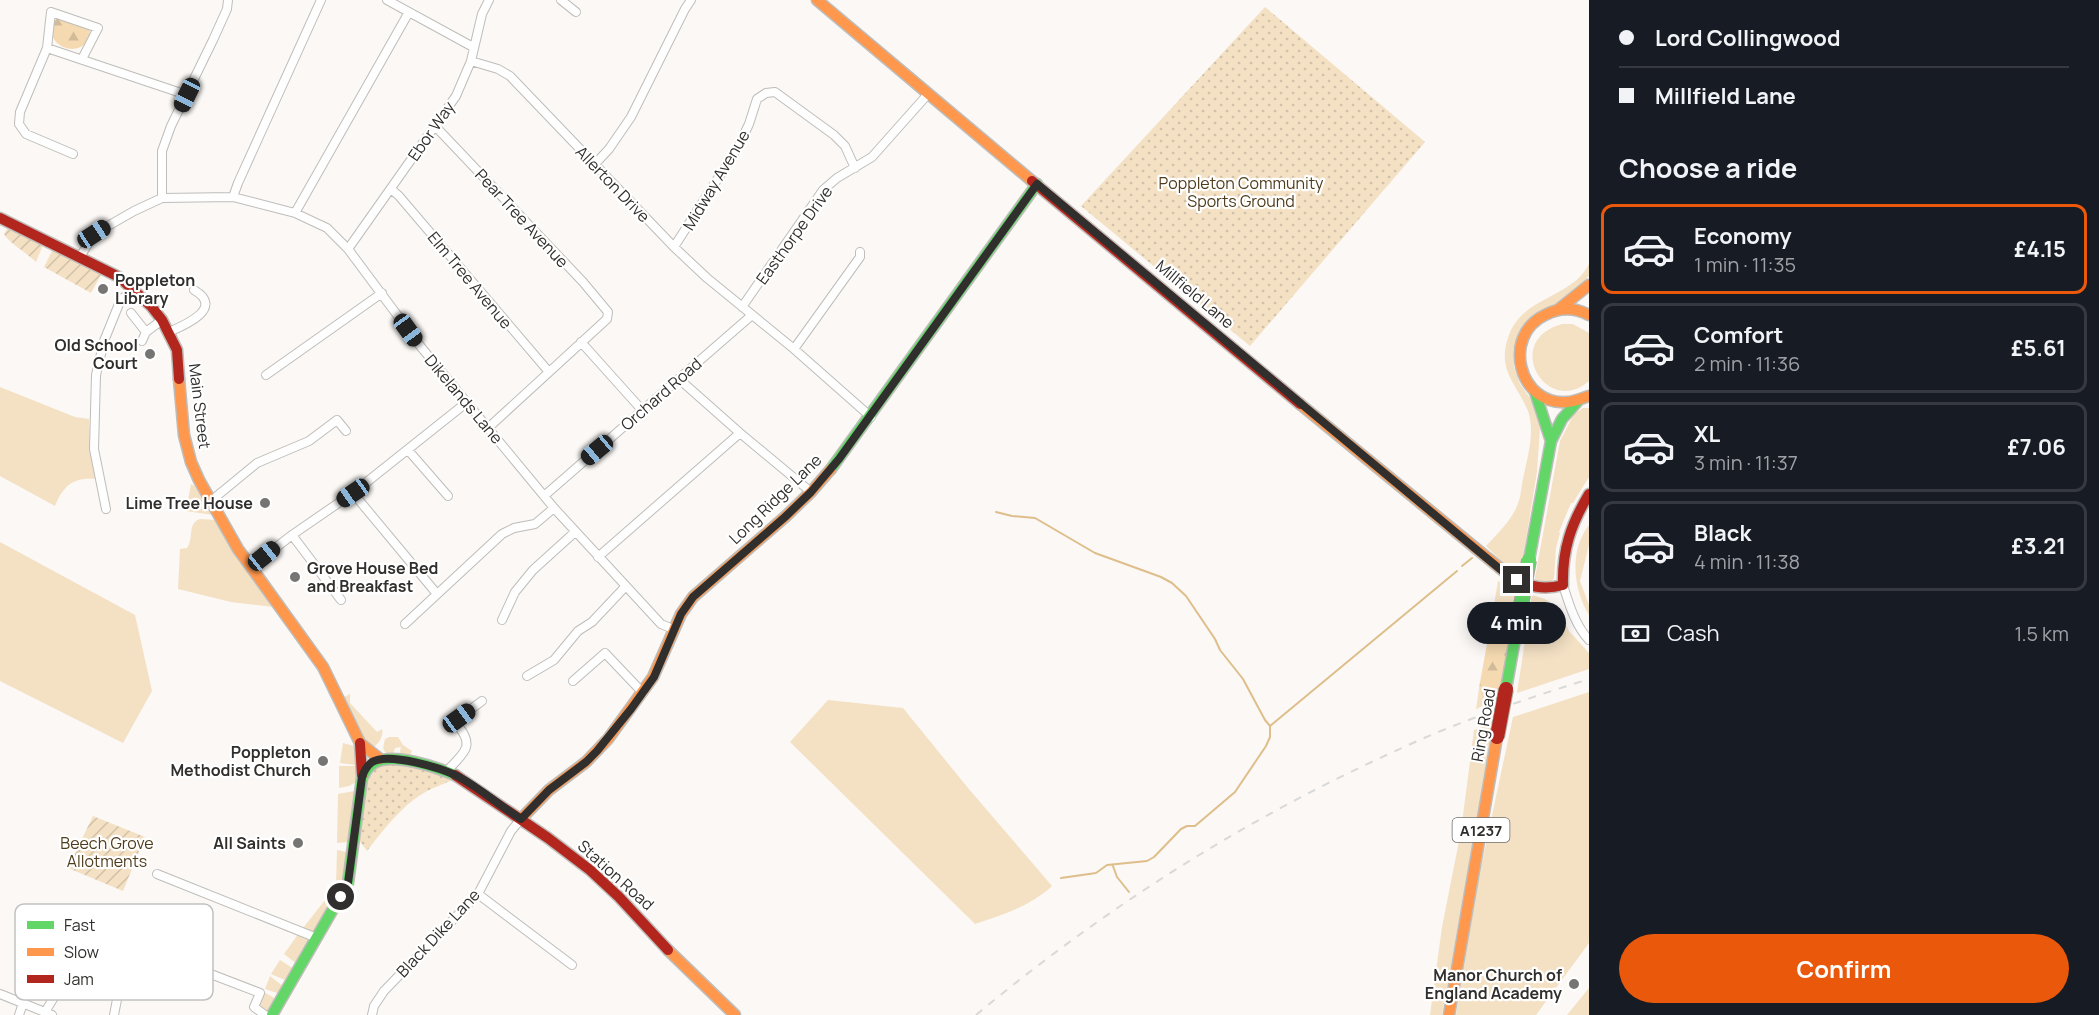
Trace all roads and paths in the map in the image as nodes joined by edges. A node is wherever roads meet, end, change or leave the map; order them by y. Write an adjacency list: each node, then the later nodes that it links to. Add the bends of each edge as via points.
1 (228, 0): 15 (street)
2 (321, 0): 22 (street)
3 (387, 0): 8 (street)
4 (489, 0): 10 (street, Ebor Way)
5 (561, 0): 9 (street)
6 (691, 0): 18 (street, via 631,117)
7 (817, 0): 14 (main road, Millfield Lane)
8 (409, 12): 10 (street); 24 (street)
9 (576, 12)
10 (472, 47): 13 (street, Ebor Way)
11 (47, 48): 12 (street); 12 (street, via 51,12 98,28); 17 (street, via 20,112 19,124 26,134)
12 (82, 59): 15 (street)
13 (471, 62): 16 (street, Ebor Way, via 456,96); 18 (street, Allerton Drive, via 510,76)
14 (928, 94): 19 (street, Easthorpe Drive, via 872,157); 20 (main road, Millfield Lane)
15 (187, 95): 23 (street, via 162,152)
16 (435, 126): 21 (street, Ebor Way); 42 (street, Pear Tree Avenue, via 608,312 607,319)
17 (73, 154)
18 (594, 165): 26 (street, Allerton Drive)
19 (855, 168): 26 (street, Midway Avenue, via 845,146 834,135 775,92 766,93 757,99 738,147); 34 (street, Easthorpe Drive, via 823,190)
20 (1037, 184): 51 (main road, Long Ridge Lane); 69 (main road, Millfield Lane, via 1507,575 1537,588)
21 (391, 189): 27 (street, Ebor Way); 44 (street, Elm Tree Avenue)
22 (233, 197): 23 (street, Dikelands Lane); 24 (street, Dikelands Lane)
23 (162, 198): 29 (street, Dikelands Lane, via 94,234)
24 (296, 213): 27 (street, Dikelands Lane, via 327,228)
25 (0, 218): 29 (main road, Main Street)
26 (674, 247): 34 (street, Allerton Drive)
27 (348, 249): 33 (street, Dikelands Lane)
28 (860, 252): 43 (street)
29 (80, 257): 31 (main road, Main Street)
30 (1589, 285): 35 (main road, A1237)
31 (135, 290): 39 (main road, Main Street); 64 (street, via 121,299 104,341 96,375 94,449)
32 (194, 290): 39 (street, via 204,296 204,310 191,322)
33 (382, 293): 45 (street); 49 (street, Dikelands Lane)
34 (742, 307): 37 (street, Allerton Drive)
35 (1559, 309): 38 (main road); 47 (main road, A1237, via 1540,315 1521,338 1519,367)
36 (131, 313): 40 (street)
37 (752, 315): 43 (street, Allerton Drive); 46 (street, Orchard Road)
38 (1589, 315)
39 (165, 326): 40 (street); 62 (main road, Main Street, via 177,350 184,435 199,480)
40 (146, 332): 41 (street)
41 (142, 340)
42 (581, 342): 44 (street); 50 (street)
43 (794, 349): 51 (street, Allerton Drive)
44 (549, 372): 52 (street)
45 (266, 375)
46 (679, 379): 50 (street, Orchard Road); 54 (street)
47 (1535, 392): 48 (main road, A1237, via 1560,402); 55 (main road, Ring Road / A1237)
48 (1586, 398): 55 (main road, Ring Road / A1237, via 1562,419)
49 (466, 403): 52 (street, Dikelands Lane); 56 (street)
50 (642, 410): 61 (street, Orchard Road)
51 (871, 417): 57 (main road, Long Ridge Lane)
52 (488, 428): 61 (street, Dikelands Lane)
53 (346, 431): 62 (street, via 337,420 309,441 257,464)
54 (740, 433): 57 (street); 67 (street)
55 (1551, 441): 102 (main road, Ring Road / A1237, bridge)
56 (408, 450): 58 (street); 60 (street)
57 (811, 492): 75 (main road, Long Ridge Lane, via 693,597)
58 (353, 493): 66 (street); 71 (street)
59 (1589, 494): 69 (main road, via 1564,545)
60 (448, 496)
61 (544, 496): 63 (street, Dikelands Lane)
62 (212, 500): 68 (main road, Main Street)
63 (554, 508): 65 (street, Dikelands Lane); 71 (street, via 535,524 502,534)
64 (106, 509)
65 (575, 532): 67 (street, Dikelands Lane); 73 (street, via 527,577)
66 (292, 535): 68 (street); 72 (street)
67 (598, 557): 70 (street, Dikelands Lane)
68 (251, 567): 81 (main road, Main Street, via 322,667)
69 (1563, 585): 76 (street, via 1572,613)
70 (625, 587): 75 (street, Dikelands Lane, via 661,624); 77 (street, via 578,631 554,660)
71 (437, 594): 74 (street)
72 (341, 600)
73 (502, 620)
74 (405, 624)
75 (673, 629): 79 (main road, Long Ridge Lane, via 654,677)
76 (1589, 640)
77 (527, 676)
78 (573, 681): 79 (street, via 605,653)
79 (643, 693): 85 (main road, Long Ridge Lane, via 586,762 549,790)
80 (482, 701): 83 (street, via 459,718 468,744)
81 (360, 743): 82 (main road); 84 (main road)
82 (380, 759): 83 (main road, Station Road, via 401,760); 84 (main road)
83 (453, 774): 85 (main road, Station Road)
84 (362, 777): 88 (main road, via 348,883)
85 (521, 819): 87 (street, Black Dike Lane); 101 (main road, Station Road, via 590,871)
86 (157, 874): 88 (street)
87 (478, 894): 89 (street); 100 (street, Black Dike Lane, via 384,991)
88 (317, 938): 99 (main road)
89 (572, 965)
90 (213, 975): 98 (street, via 260,993 254,1007)
91 (0, 994): 94 (street)
92 (55, 1000): 95 (street)
93 (117, 1000): 97 (street)
94 (22, 1003): 95 (street); 96 (street)
95 (48, 1014)
96 (19, 1015)
97 (114, 1015)
98 (265, 1015)
99 (272, 1015)
100 (372, 1015)
101 (735, 1015)
102 (1449, 1015)

